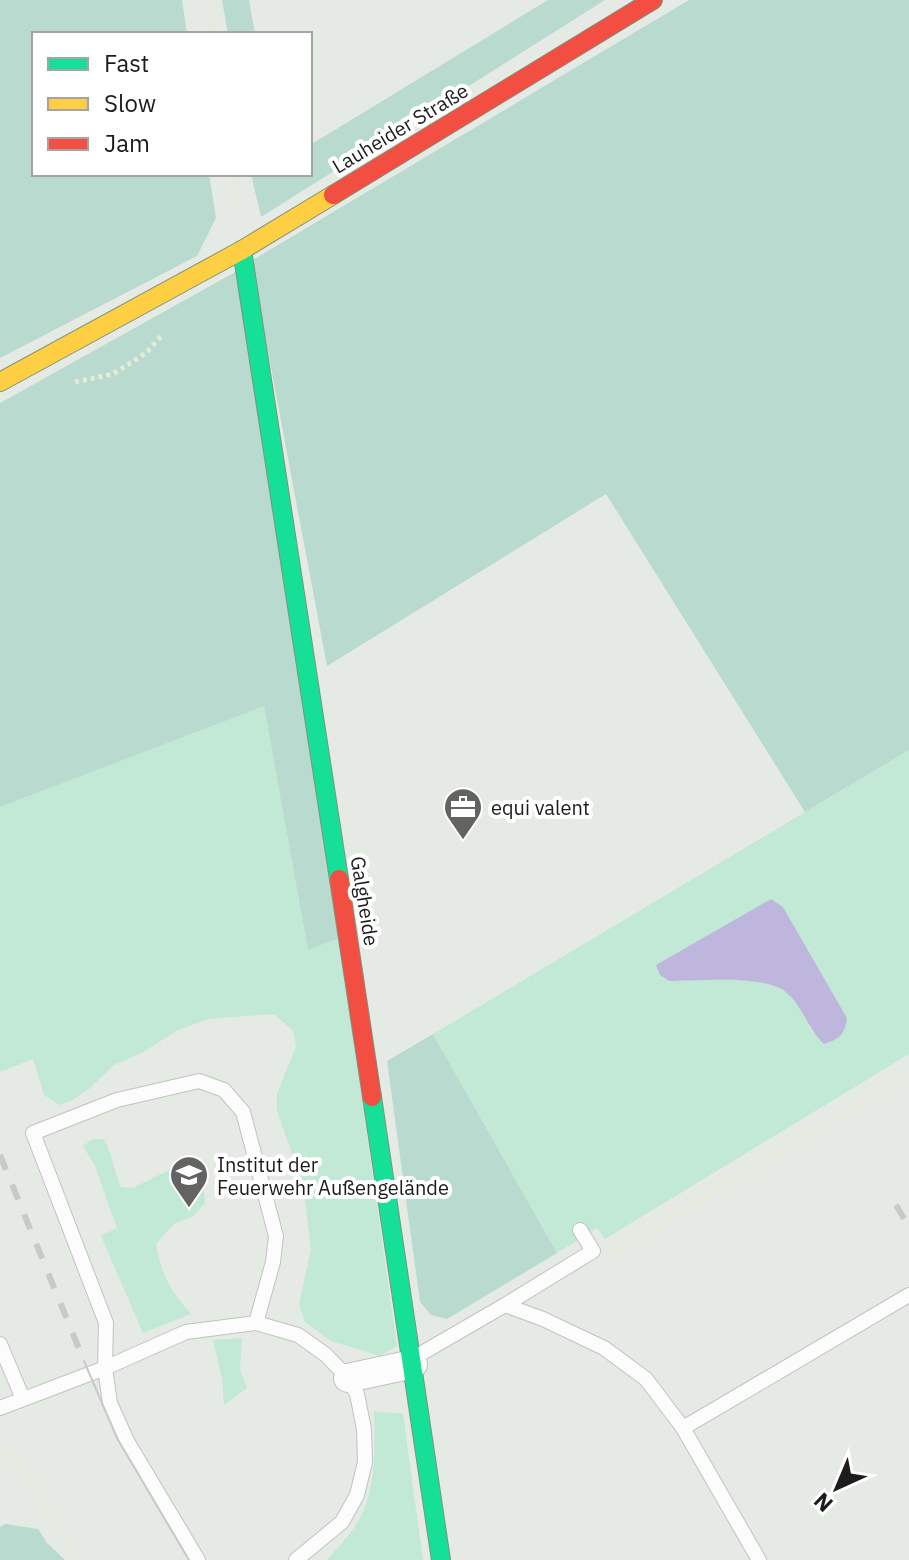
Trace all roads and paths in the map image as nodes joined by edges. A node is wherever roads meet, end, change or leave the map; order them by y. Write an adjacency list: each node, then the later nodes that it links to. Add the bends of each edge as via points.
1 (209, 0): 3 (path)
2 (653, 0): 4 (street, Lauheider Straße)
3 (214, 32)
4 (242, 250): 5 (street, Lauheider Straße); 13 (street, Galgheide)
5 (0, 382)
6 (909, 1075): 8 (path, via 614,1252)
7 (580, 1230): 8 (lane)
8 (593, 1251): 10 (lane)
9 (909, 1295): 18 (lane)
10 (505, 1305): 13 (lane); 18 (lane, via 604,1348 646,1379)
11 (256, 1323): 14 (lane, via 186,1332); 14 (lane, via 276,1236 243,1112 224,1090 199,1081 117,1100 33,1133 106,1323); 15 (lane, via 298,1335)
12 (0, 1344): 16 (lane)
13 (413, 1361): 15 (street); 23 (street, Galgheide)
14 (105, 1368): 16 (lane); 21 (lane, via 110,1403 127,1441)
15 (348, 1378): 22 (lane, via 364,1429 365,1462 357,1495 342,1522)
16 (23, 1399): 17 (lane)
17 (0, 1408)
18 (683, 1428): 24 (lane)
19 (0, 1453): 20 (path, via 13,1453)
20 (76, 1560)
21 (198, 1560)
22 (296, 1560)
23 (441, 1560)
24 (759, 1560)

